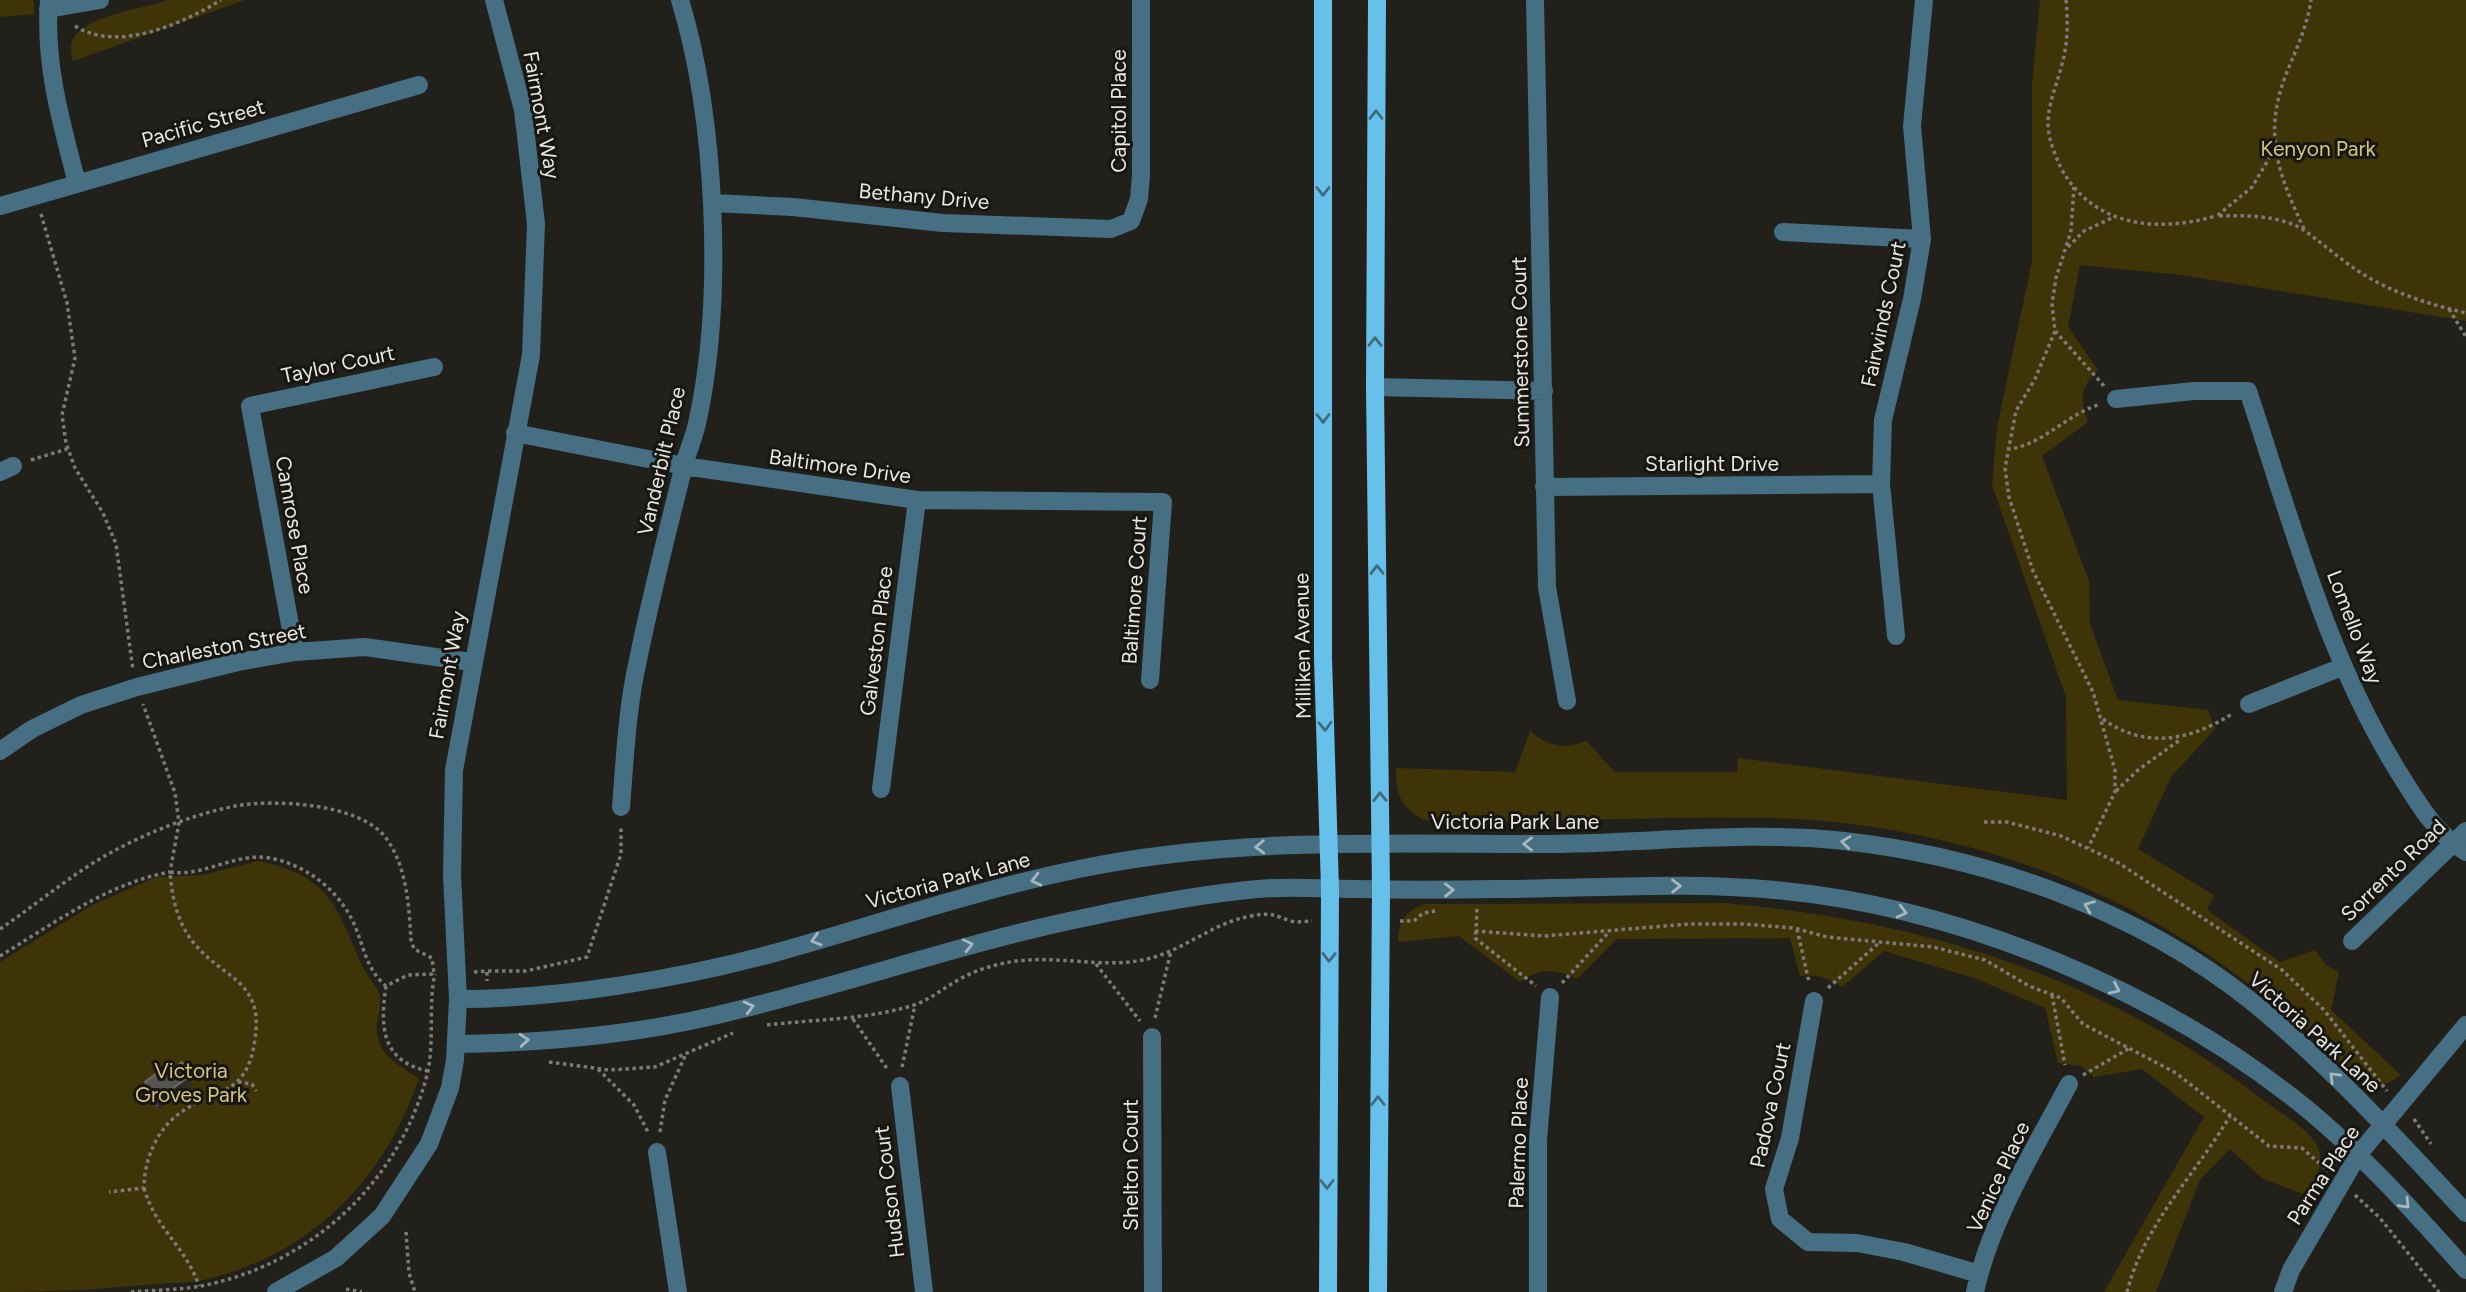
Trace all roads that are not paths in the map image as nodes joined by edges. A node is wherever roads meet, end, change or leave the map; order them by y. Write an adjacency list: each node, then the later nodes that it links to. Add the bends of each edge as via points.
1 (100, 0): 9 (street)
2 (494, 0): 22 (street, Fairmont Way, via 523,110 536,224 531,355)
3 (680, 0): 12 (street, Vanderbilt Place, via 703,102)
4 (1141, 0): 14 (street, Capitol Place, via 1141,175)
5 (1323, 0): 40 (main road, Milliken Avenue, one-way to 40, via 1323,658)
6 (1377, 0): 18 (main road, one-way to 6)
7 (1535, 0): 19 (street, Summerstone Court)
8 (1924, 0): 16 (street, Fairwinds Court, via 1912,126)
9 (49, 4): 11 (street, via 48,57)
10 (419, 85): 11 (street, Pacific Street)
11 (77, 183): 13 (street, Pacific Street)
12 (713, 203): 14 (street, Bethany Drive, via 943,223 1111,229); 23 (street, Vanderbilt Place, via 709,327 698,419)
13 (0, 206)
14 (1131, 221)
15 (1783, 232): 16 (street)
16 (1922, 239): 24 (street, Fairwinds Court, via 1883,420)
17 (434, 368): 21 (street, Taylor Court)
18 (1375, 387): 19 (street); 39 (main road, one-way to 18)
19 (1544, 391): 25 (street, Summerstone Court)
20 (2116, 399): 31 (street, Lomello Way, via 2248,391)
21 (250, 406): 29 (street, Camrose Place)
22 (515, 433): 23 (street, Baltimore Drive); 30 (street, Fairmont Way)
23 (684, 466): 26 (street, Baltimore Drive); 37 (street, Vanderbilt Place, via 637,662)
24 (1881, 484): 25 (street, Starlight Drive); 28 (street, Fairwinds Court)
25 (1544, 487): 33 (street, Summerstone Court, via 1547,587)
26 (917, 500): 27 (street, Baltimore Drive); 36 (street, Galveston Place)
27 (1163, 502): 32 (street, Baltimore Court)
28 (1896, 636)
29 (295, 652): 30 (street, Charleston Street, via 365,647); 35 (street, Charleston Street, via 137,687 81,705)
30 (471, 662): 46 (street, Fairmont Way, via 454,770 452,875)
31 (2342, 667): 34 (street); 41 (street, Lomello Way, via 2421,808)
32 (1150, 680)
33 (1567, 701)
34 (2249, 704)
35 (0, 751)
36 (881, 789)
37 (621, 807)
38 (2466, 831): 41 (street, Sorrento Road)
39 (1380, 844): 40 (street, Victoria Park Lane); 43 (main road); 53 (street, Victoria Park Lane, one-way to 39, via 2285,1030 2208,971 2107,914 1925,852 1840,841 1746,837 1596,844)
40 (1328, 845): 42 (main road, Milliken Avenue); 46 (street, Victoria Park Lane, one-way to 46, via 1240,847 1083,868 928,906 746,959 586,990)
41 (2458, 848): 44 (street, Sorrento Road)
42 (1330, 889): 43 (street); 50 (street, one-way to 42, via 588,1035 707,1017 818,990 949,949 1088,917 1262,888); 63 (main road, Milliken Avenue, one-way to 63)
43 (1381, 890): 55 (street, one-way to 55, via 1714,886 1828,897 1901,912 2055,961 2135,999 2246,1065 2305,1107); 64 (main road, one-way to 43)
44 (2353, 941)
45 (1550, 997): 65 (street, Palermo Place, via 1538,1140)
46 (458, 999): 50 (street, Fairmont Way)
47 (1814, 1001): 58 (street, Padova Court, via 1790,1138 1774,1189 1780,1219 1808,1242 1857,1243)
48 (2466, 1025): 53 (street, Parma Place)
49 (1152, 1037): 62 (street, Shelton Court)
50 (456, 1044): 59 (street, Fairmont Way, via 450,1088 429,1144 382,1216 337,1258)
51 (2069, 1084): 58 (street, Venice Place, via 2018,1179)
52 (900, 1086): 61 (street, Hudson Court)
53 (2383, 1124): 55 (street, Parma Place); 56 (street, Victoria Park Lane)
54 (657, 1152): 60 (street)
55 (2358, 1154): 57 (street, one-way to 57); 67 (street, Parma Place)
56 (2466, 1213)
57 (2466, 1270)
58 (1979, 1274): 66 (street, Venice Place)
59 (276, 1292)
60 (678, 1292)
61 (924, 1292)
62 (1153, 1292)
63 (1328, 1292)
64 (1378, 1292)
65 (1538, 1292)
66 (1975, 1292)
67 (2283, 1292)

